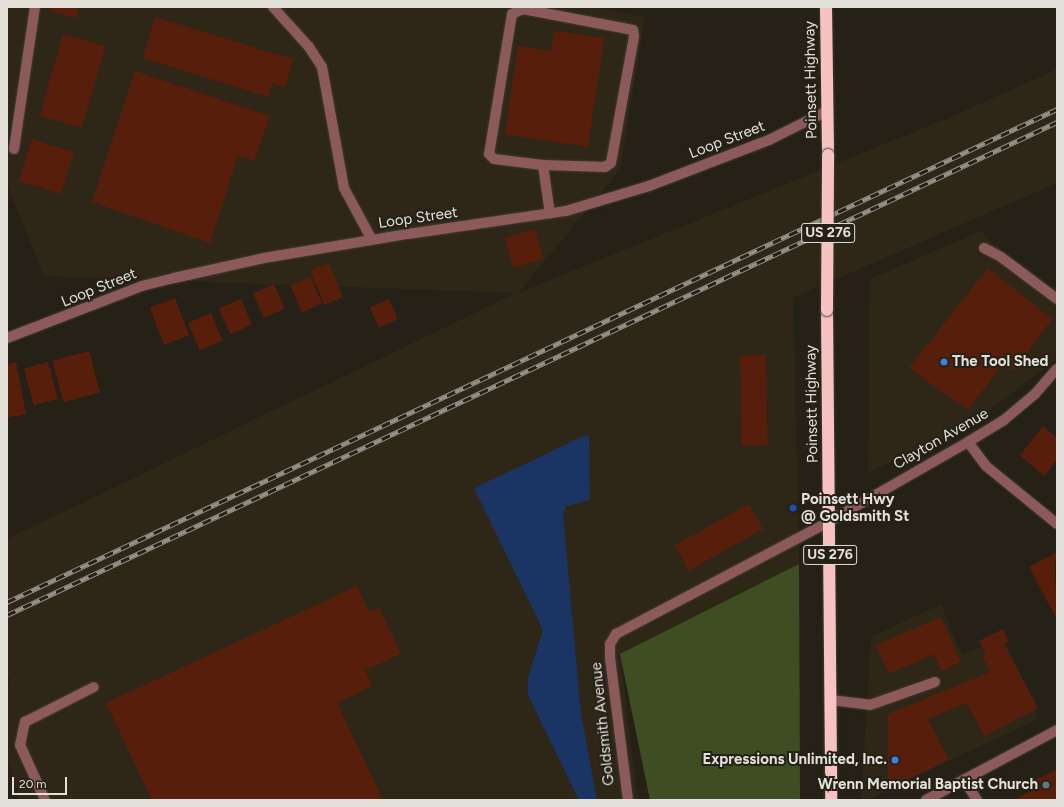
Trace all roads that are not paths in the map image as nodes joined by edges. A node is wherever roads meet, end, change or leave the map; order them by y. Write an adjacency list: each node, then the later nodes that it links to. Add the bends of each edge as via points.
1 (35, 7): 5 (street)
2 (273, 7): 8 (street, via 309,48 322,68 344,188)
3 (826, 7): 4 (highway, Poinsett Highway / US 276)
4 (827, 111): 7 (street, Loop Street, via 769,140 649,186); 14 (highway, Poinsett Highway / US 276, bridge)
5 (14, 149)
6 (543, 165): 6 (street, via 494,159 489,154 512,14 523,9 633,30 611,163 605,167); 7 (street)
7 (550, 214): 8 (street, Loop Street)
8 (372, 240): 11 (street, Loop Street, via 264,258 142,286)
9 (984, 248): 10 (street, via 1001,257)
10 (1057, 299)
11 (7, 338)
12 (1057, 369): 13 (street, Clayton Avenue, via 1035,394 1004,420)
13 (968, 442): 14 (street, Clayton Avenue); 15 (street, via 986,466)
14 (830, 521): 16 (street, Clayton Avenue, via 622,630); 19 (highway, Poinsett Highway / US 276)
15 (1057, 524)
16 (610, 644): 23 (street, Goldsmith Avenue)
17 (935, 682): 19 (street, via 870,705)
18 (94, 687): 22 (street, via 26,722 20,745)
19 (831, 700): 24 (highway, Poinsett Highway / US 276)
20 (1057, 730): 21 (street)
21 (964, 780): 25 (street); 26 (street)
22 (45, 800)
23 (628, 800)
24 (831, 800)
25 (926, 800)
26 (977, 800)

